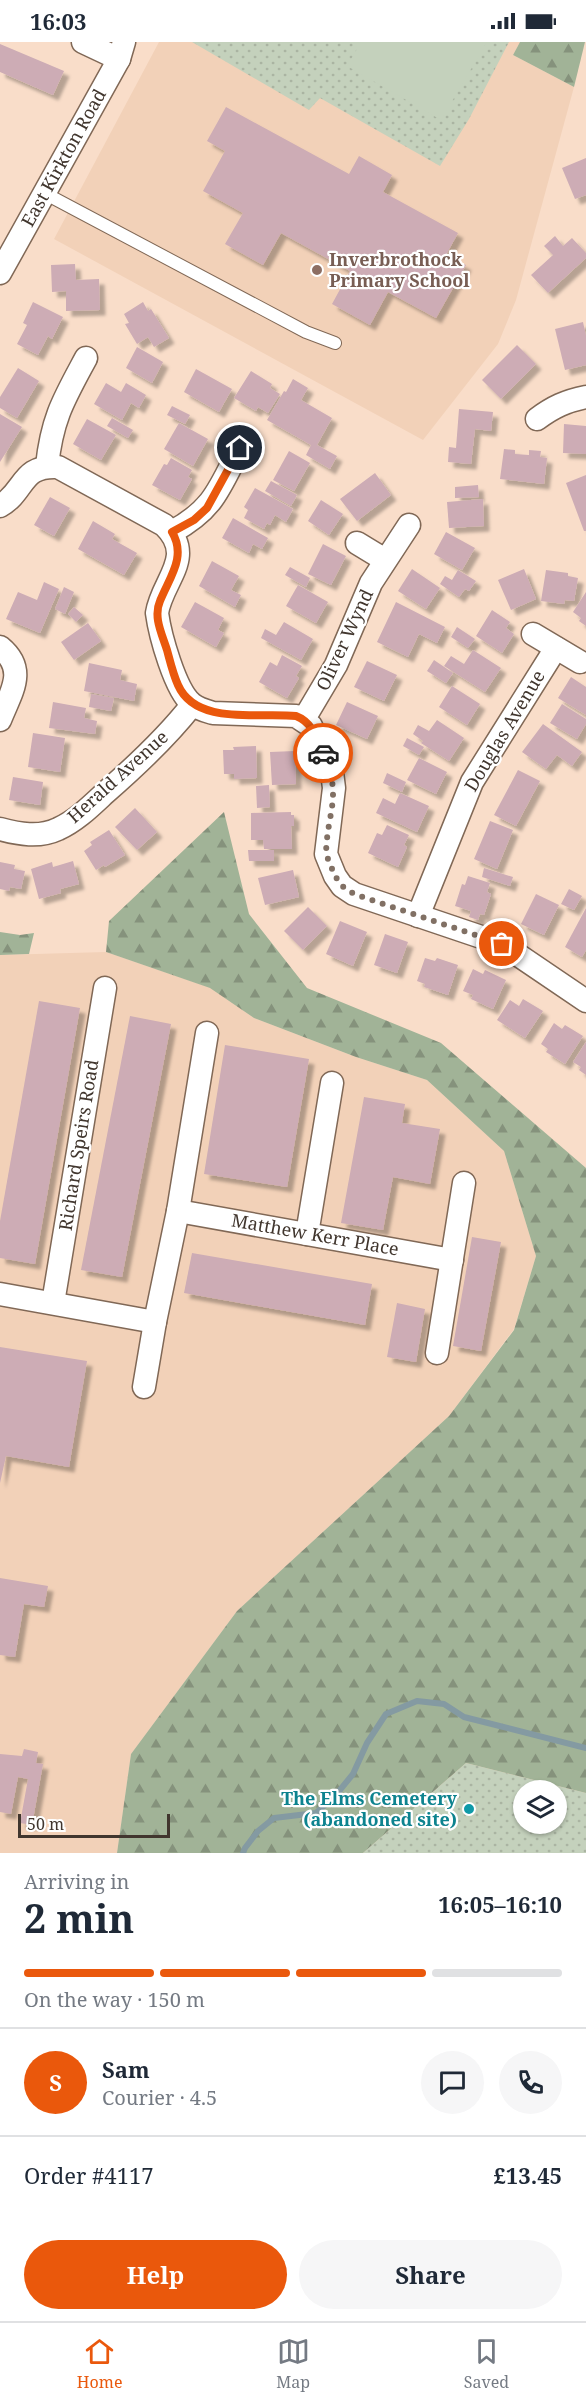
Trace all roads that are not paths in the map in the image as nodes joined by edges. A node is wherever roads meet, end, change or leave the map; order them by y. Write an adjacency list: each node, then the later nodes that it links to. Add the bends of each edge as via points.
1 (83, 42): 2 (street)
2 (122, 50): 3 (street, East Kirkton Road)
3 (44, 193): 4 (street, East Kirkton Road); 6 (lane, via 306,332)
4 (6, 250): 5 (street, East Kirkton Road)
5 (0, 273)
6 (335, 343)
7 (86, 358): 11 (street, via 59,408 50,435)
8 (586, 397): 9 (street, via 566,401)
9 (537, 419)
10 (240, 448): 14 (street, via 207,508)
11 (47, 466): 12 (street, via 26,476); 14 (street, via 68,470)
12 (0, 506)
13 (409, 525): 16 (street, Oliver Wynd)
14 (172, 532): 21 (street, via 178,561 157,613 178,686)
15 (357, 543): 16 (street)
16 (385, 560): 22 (street, Oliver Wynd, via 362,601 336,665)
17 (533, 634): 19 (street)
18 (0, 647): 23 (street, via 13,662 16,682)
19 (556, 648): 20 (street); 25 (street, Douglas Avenue, via 472,782)
20 (580, 662)
21 (192, 705): 22 (street, via 213,713); 24 (street, Herald Avenue, via 120,780 66,825 37,835)
22 (304, 719): 25 (street, via 332,772 334,788 326,854 335,876 354,894)
23 (0, 720)
24 (0, 829)
25 (418, 916): 27 (street, via 502,944)
26 (105, 988): 35 (street, Richard Speirs Road)
27 (586, 1001)
28 (207, 1033): 31 (street)
29 (333, 1083): 32 (street)
30 (464, 1183): 33 (street)
31 (178, 1210): 32 (street, Matthew Kerr Place); 36 (street)
32 (307, 1234): 33 (street, Matthew Kerr Place)
33 (452, 1260): 37 (street)
34 (0, 1294): 35 (street)
35 (53, 1303): 36 (street)
36 (155, 1322): 38 (street)
37 (436, 1353)
38 (144, 1387)

